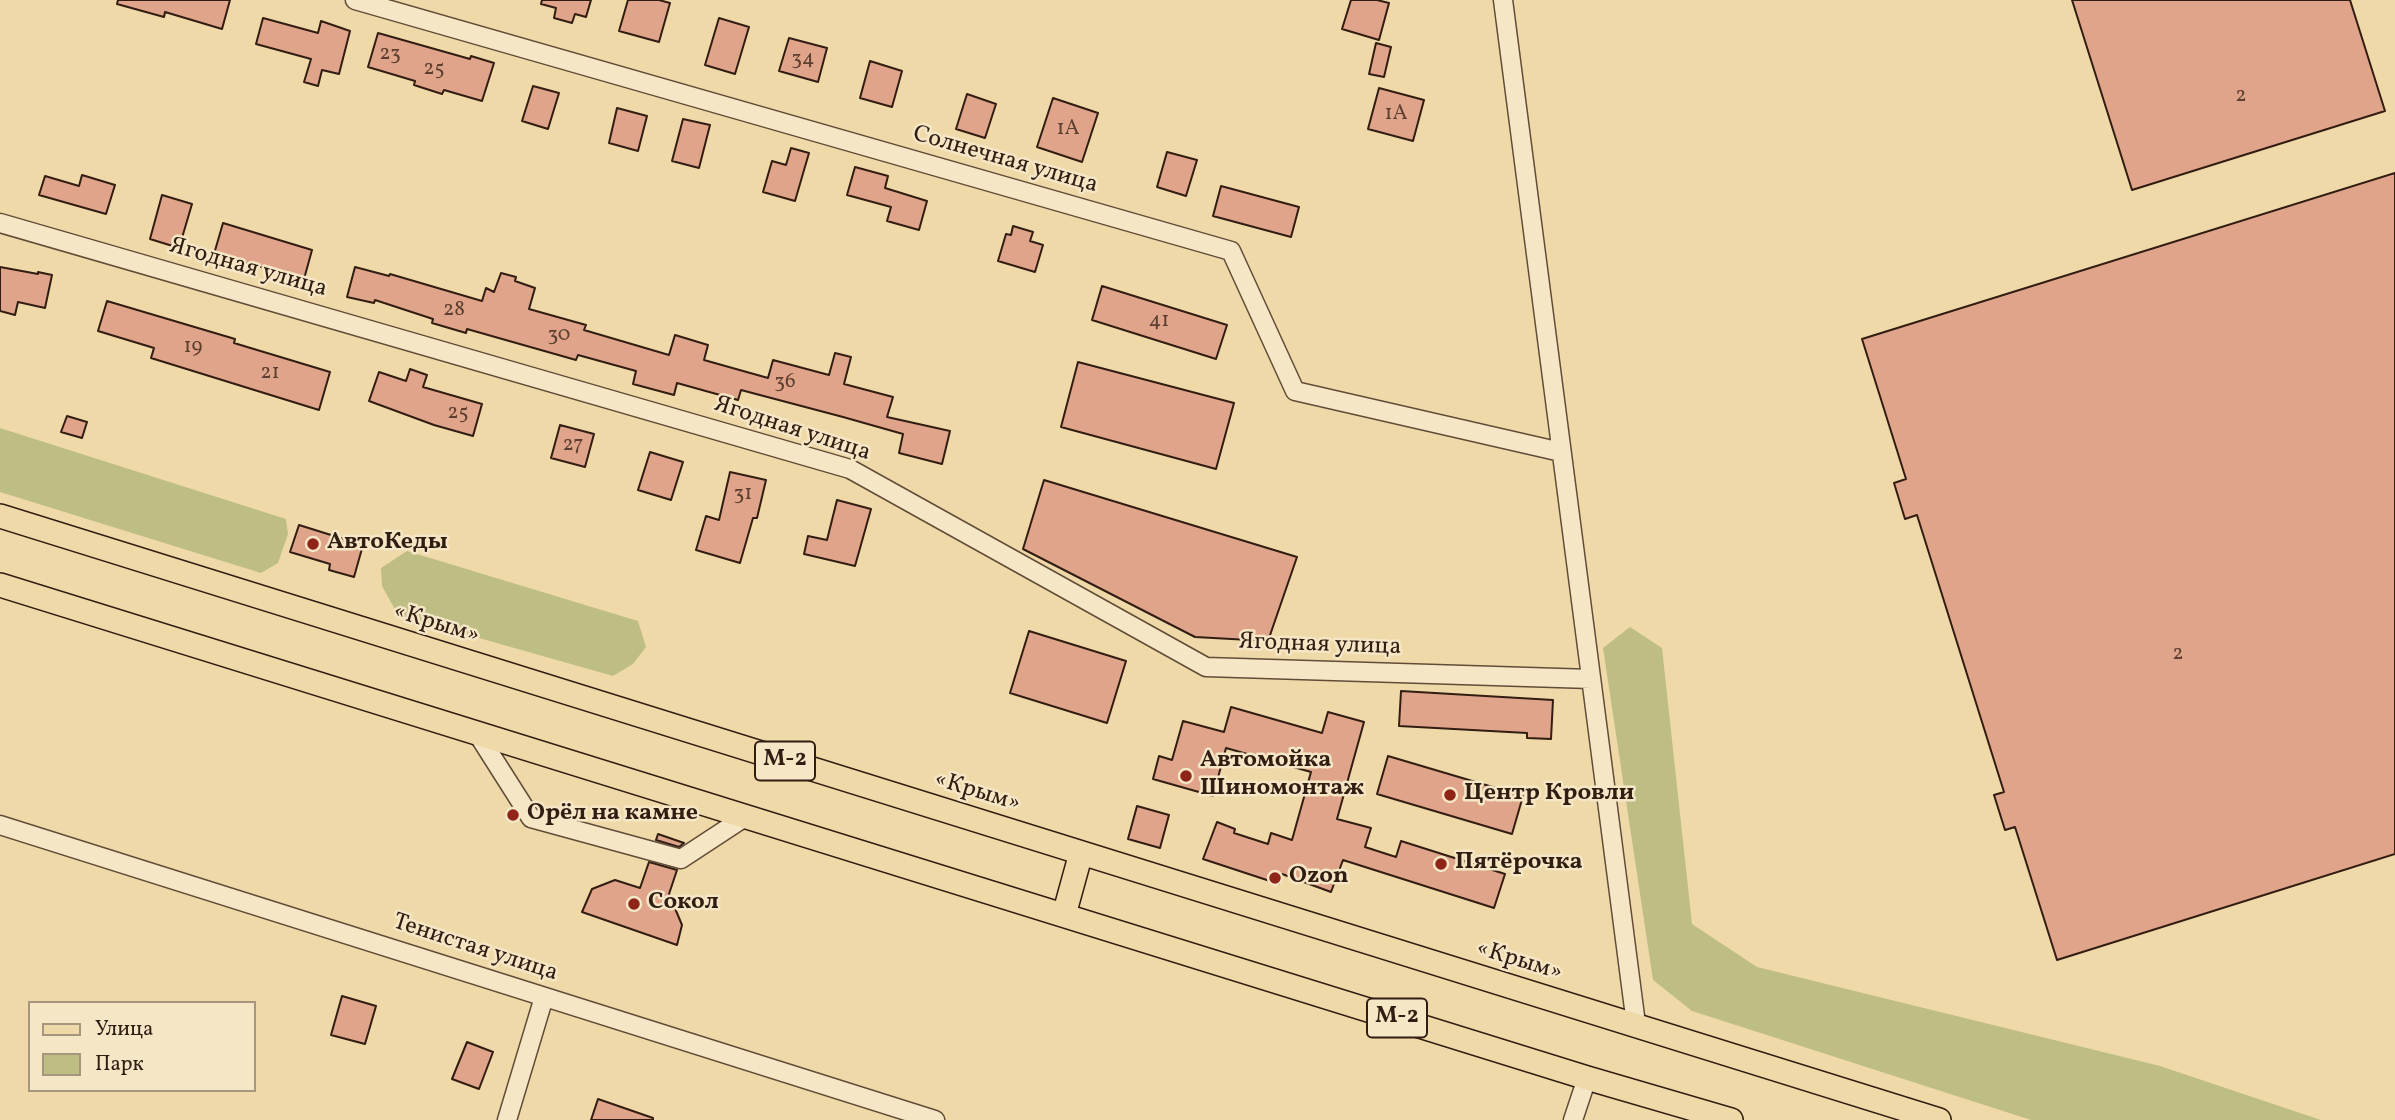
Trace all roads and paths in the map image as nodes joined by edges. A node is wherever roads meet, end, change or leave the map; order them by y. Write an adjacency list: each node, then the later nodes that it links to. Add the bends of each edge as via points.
1 (355, 0): 4 (street, Солнечная улица, via 1231,251 1295,391)
2 (1503, 0): 4 (street)
3 (0, 223): 7 (street, Ягодная улица, via 850,469 1206,667)
4 (1561, 452): 7 (street)
5 (0, 516): 11 (main road, «Крым» / М-2)
6 (0, 585): 8 (main road, М-2)
7 (1591, 679): 14 (street)
8 (477, 733): 9 (main road, М-2); 9 (street, via 531,818 681,859)
9 (745, 817): 12 (main road, М-2)
10 (0, 825): 13 (street, Тенистая улица)
11 (1081, 853): 12 (main road); 14 (main road, «Крым» / М-2)
12 (1063, 915): 15 (main road, М-2)
13 (544, 997): 16 (street); 17 (street, Тенистая улица)
14 (1636, 1024): 20 (main road, «Крым» / М-2)
15 (1587, 1077): 18 (street); 19 (main road, М-2)
16 (507, 1120)
17 (935, 1120)
18 (1573, 1120)
19 (1731, 1120)
20 (1939, 1120)

